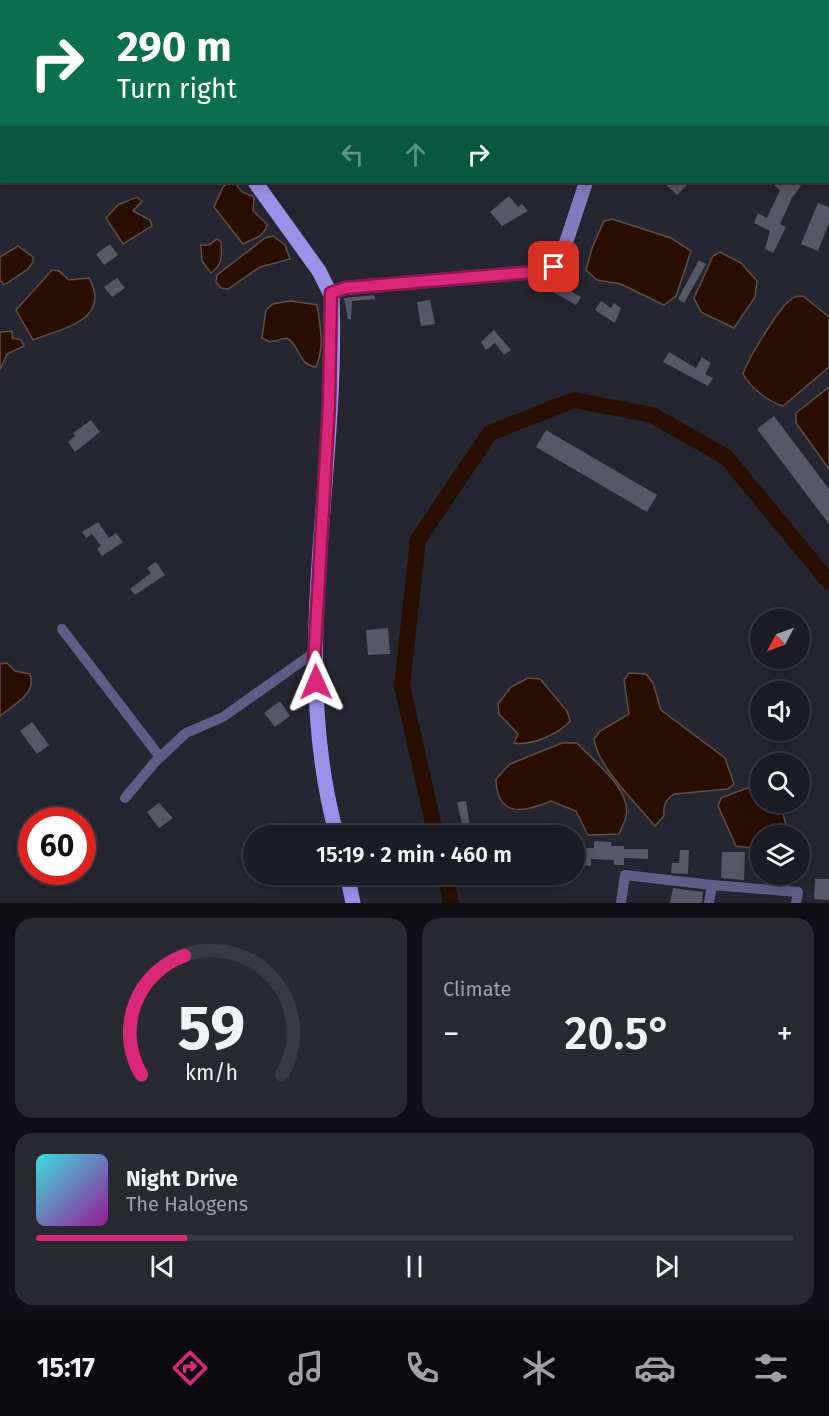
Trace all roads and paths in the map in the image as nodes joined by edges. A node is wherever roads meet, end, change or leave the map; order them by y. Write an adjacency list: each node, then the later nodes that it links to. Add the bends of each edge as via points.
1 (256, 183): 3 (main road)
2 (586, 183): 3 (main road, via 560,261 545,271 345,288)
3 (331, 293): 5 (main road)
4 (62, 629): 6 (street)
5 (315, 652): 6 (street, via 223,717 186,733); 8 (main road, via 320,737)
6 (160, 757): 7 (street)
7 (125, 798)
8 (334, 825)
9 (349, 885): 12 (main road)
10 (712, 885): 11 (street); 13 (street, via 625,875); 14 (street)
11 (797, 898)
12 (353, 903)
13 (621, 903)
14 (709, 903)

